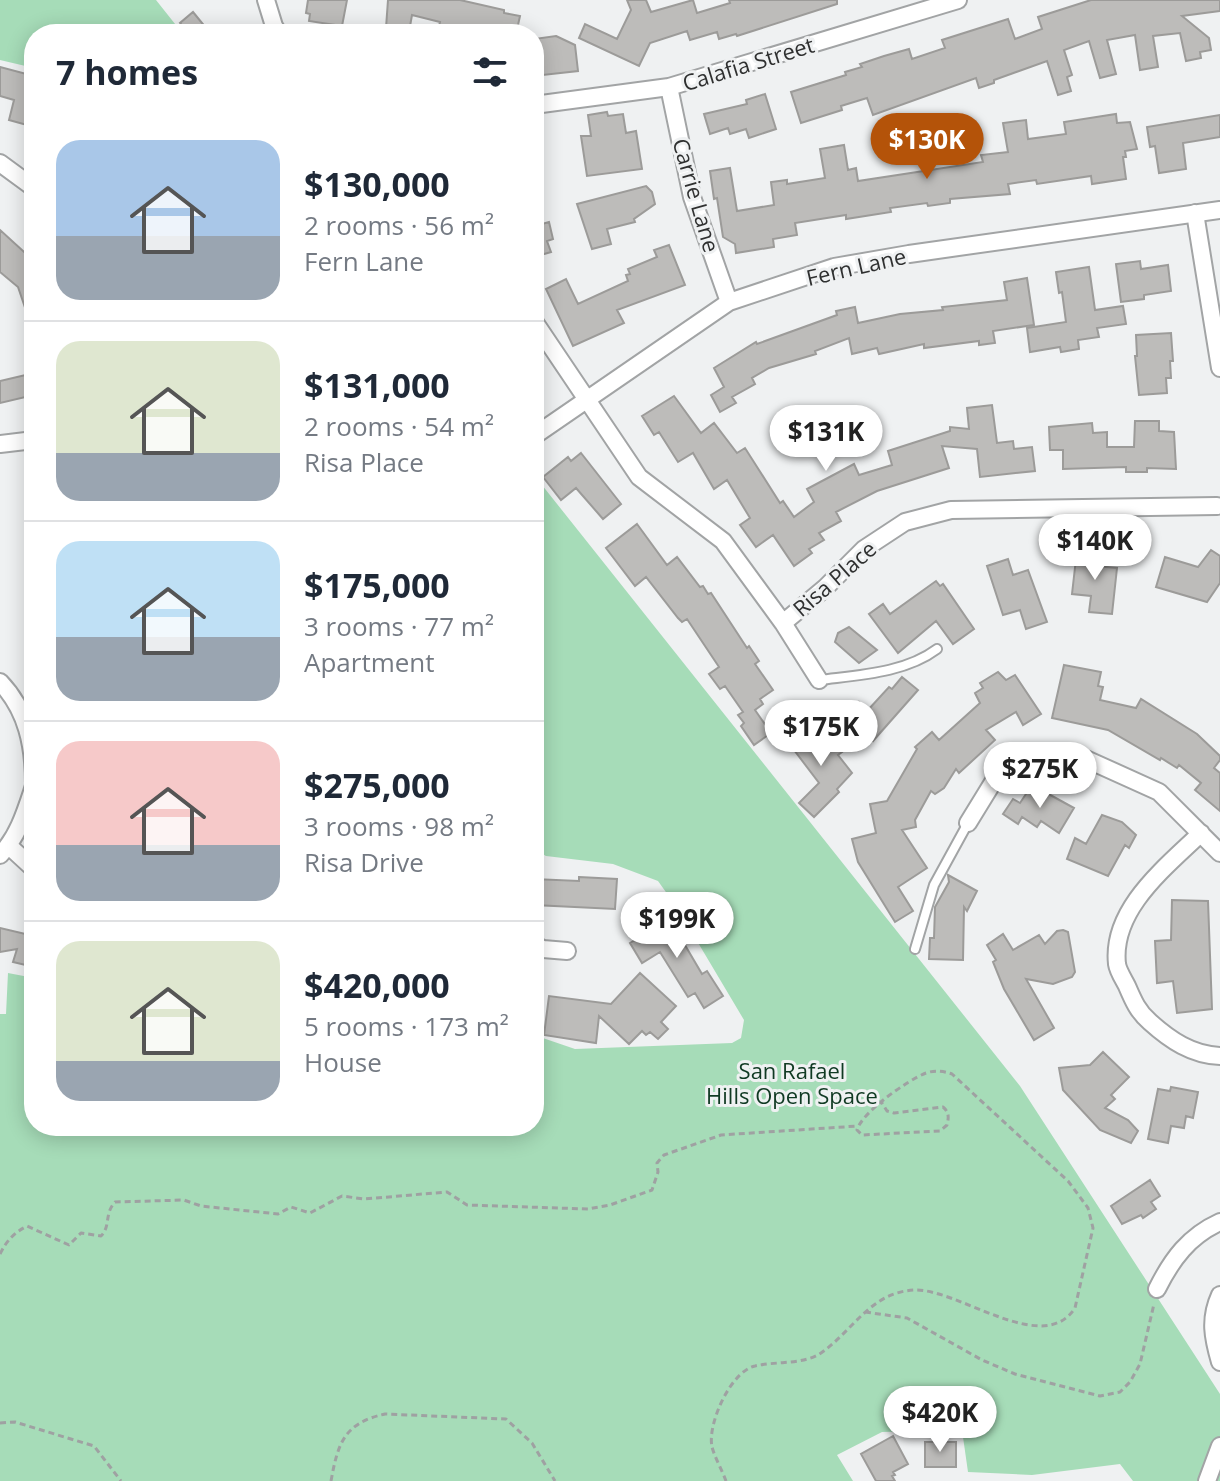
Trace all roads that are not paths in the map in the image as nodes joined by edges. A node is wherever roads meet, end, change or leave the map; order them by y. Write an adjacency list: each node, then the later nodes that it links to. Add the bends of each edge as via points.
1 (266, 0): 3 (street)
2 (958, 0): 4 (street, Calafia Street)
3 (273, 24)
4 (669, 87): 5 (street, Calafia Street); 10 (street, Carrie Lane, via 692,197)
5 (544, 104)
6 (0, 163): 7 (street)
7 (24, 181)
8 (1220, 210): 9 (street, Fern Lane)
9 (1195, 213): 10 (street, Fern Lane, via 834,267); 12 (street)
10 (729, 302): 13 (street, Fern Lane)
11 (544, 335): 13 (street)
12 (1220, 368)
13 (588, 397): 14 (street, Fern Lane); 18 (street, via 639,477 723,541)
14 (544, 429)
15 (24, 441): 16 (street)
16 (0, 444)
17 (1219, 505): 18 (street, Risa Place, via 951,510 905,522 864,549)
18 (783, 623): 20 (street)
19 (937, 649): 20 (lane, via 908,665)
20 (819, 680)
21 (0, 682): 22 (street)
22 (24, 718)
23 (24, 814): 26 (street)
24 (968, 823): 25 (street, via 1003,766 1035,752 1077,755 1159,792); 30 (lane, via 934,885)
25 (1201, 833): 27 (street); 32 (street, via 1130,910 1120,933 1117,965 1139,1013 1173,1042)
26 (5, 850): 28 (street)
27 (1220, 853)
28 (24, 862)
29 (544, 949): 31 (street)
30 (915, 949)
31 (567, 951)
32 (1220, 1056)
33 (1220, 1222): 34 (street, via 1185,1246)
34 (1157, 1289)
35 (1220, 1295): 36 (street, via 1212,1332)
36 (1220, 1362)
37 (1220, 1446): 38 (street)
38 (1207, 1481)

